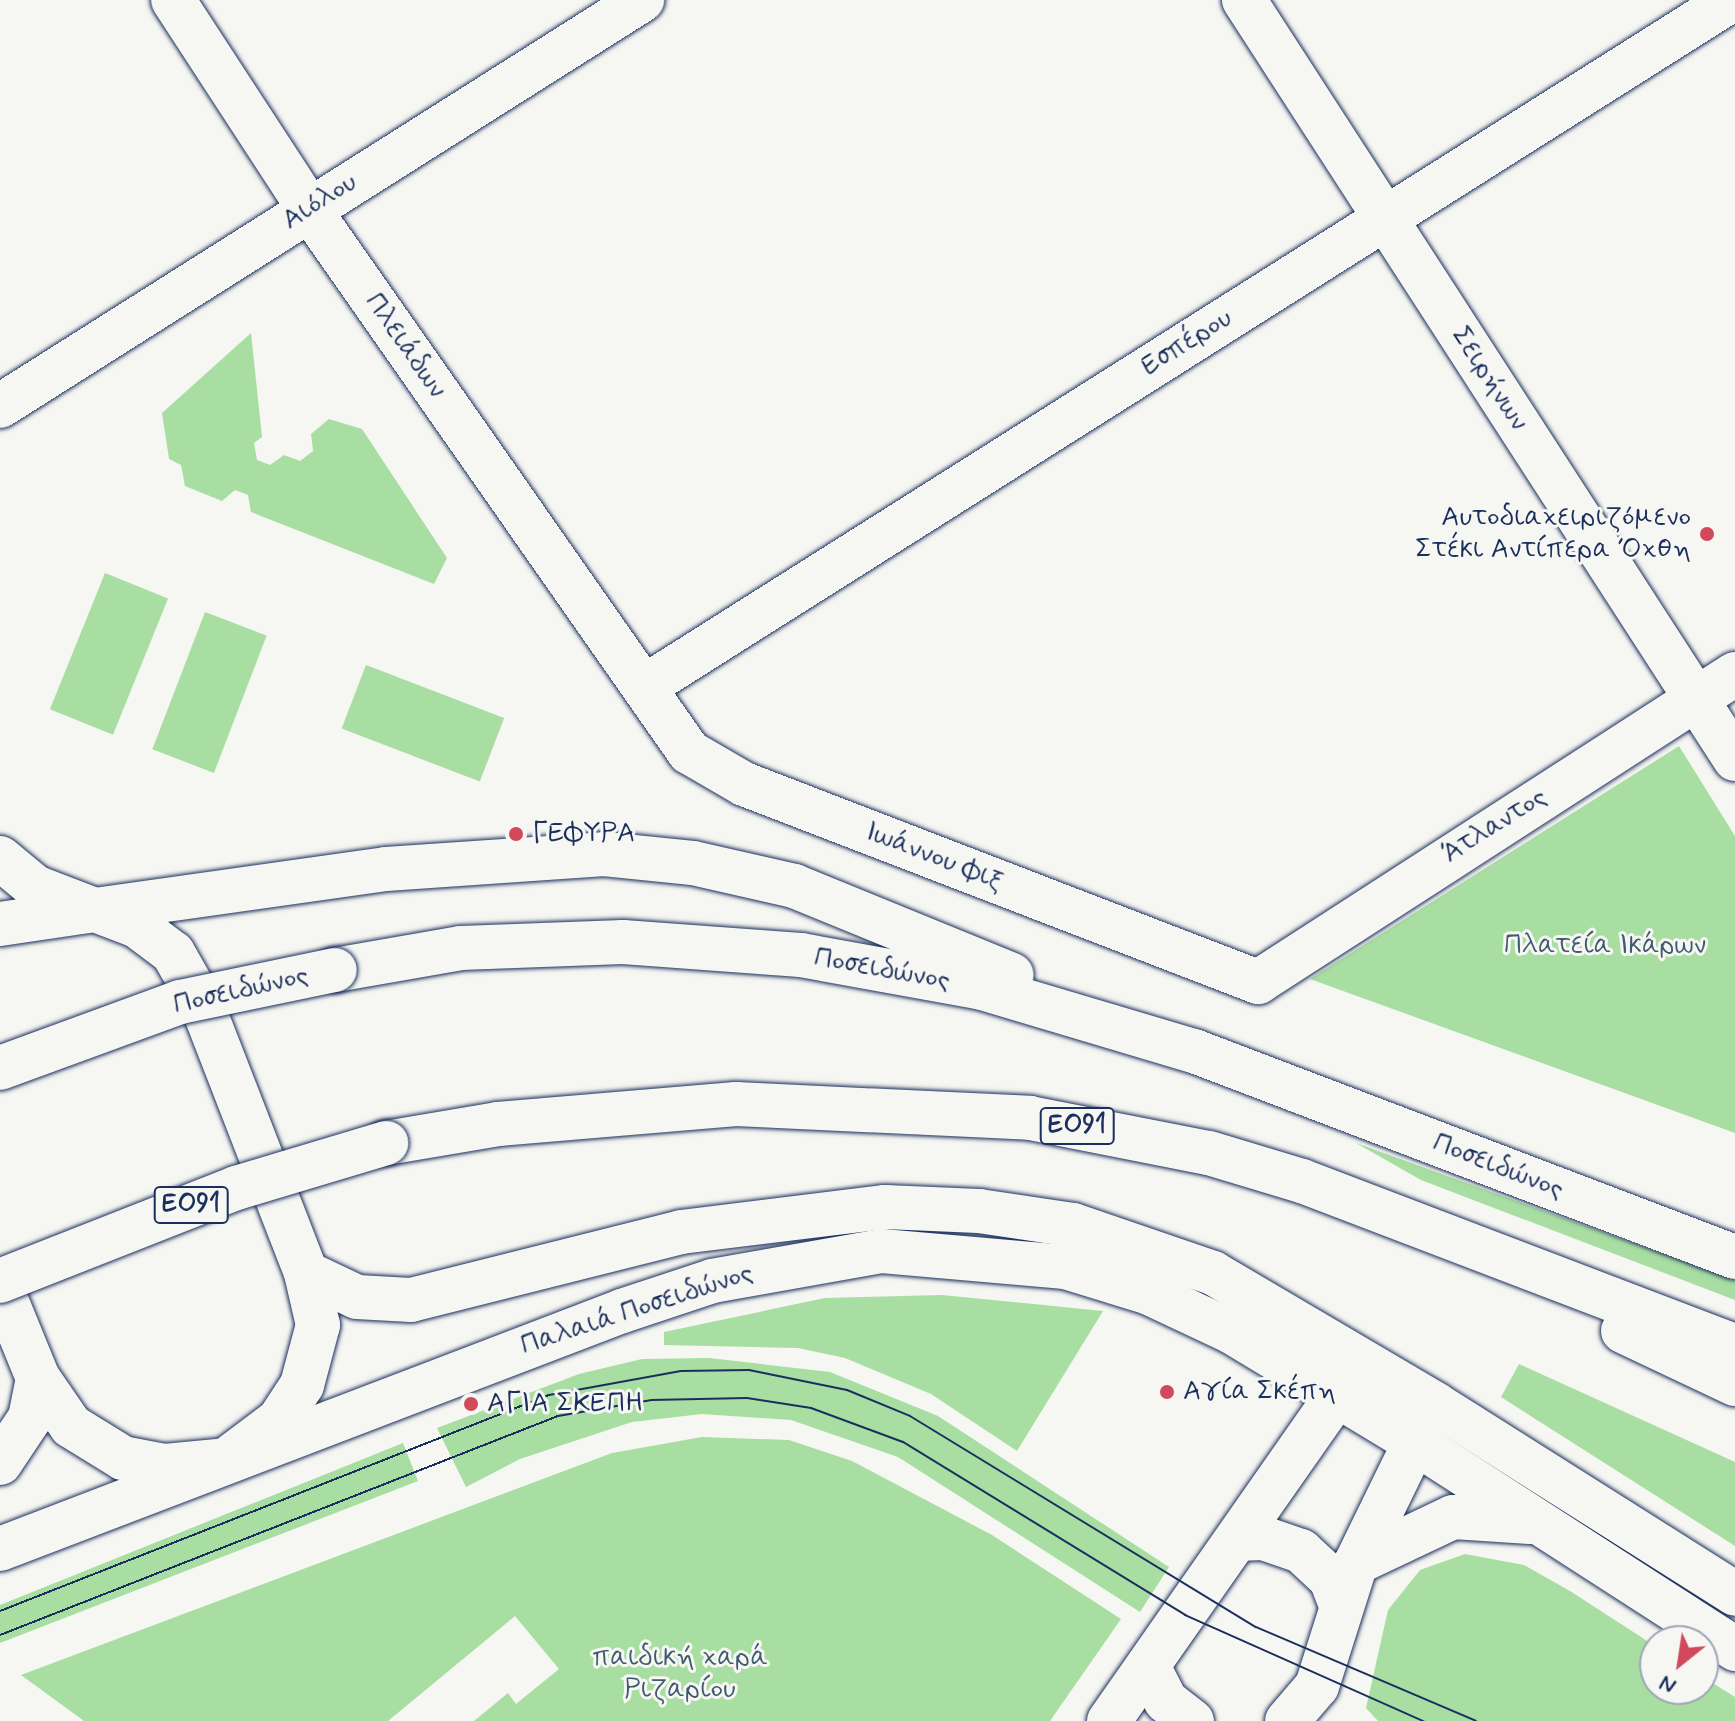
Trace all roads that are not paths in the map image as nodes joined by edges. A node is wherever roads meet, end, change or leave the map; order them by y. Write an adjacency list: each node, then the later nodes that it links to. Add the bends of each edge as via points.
1 (173, 0): 5 (main road, Πλειάδων)
2 (642, 0): 5 (main road, Αιόλου)
3 (1244, 0): 6 (main road, Σειρήνων)
4 (1731, 0): 6 (main road, Εσπέρου)
5 (309, 209): 7 (main road, Αιόλου); 9 (main road, Πλειάδων)
6 (1385, 218): 9 (main road, Εσπέρου); 10 (main road, Σειρήνων)
7 (0, 406)
8 (1735, 674): 10 (main road, Άτλαντος)
9 (644, 687): 15 (main road, Ιωάννου Φιξ, via 689,752 744,784)
10 (1696, 699): 11 (main road, Σειρήνων); 15 (main road, Άτλαντος)
11 (1735, 759)
12 (0, 858): 13 (main road, via 35,887)
13 (95, 910): 14 (main road); 17 (main road, via 516,858 604,854 693,863 794,886); 20 (main road, via 157,938 201,1002)
14 (0, 924)
15 (1258, 982)
16 (0, 1068): 17 (main road, Ποσειδώνος, bridge, via 180,1002 335,970 516,943 742,948 1037,1002)
17 (1266, 1079): 19 (main road, Ποσειδώνος)
18 (1302, 1181): 21 (main road, ΕΟ91, bridge, via 1030,1118 832,1104 625,1112 386,1143 236,1188); 22 (main road, ΕΟ91); 25 (main road)
19 (1735, 1257)
20 (306, 1273): 23 (main road, Παλαιά Ποσειδώνος, via 357,1297 411,1300 681,1232 885,1207 979,1211 1073,1225 1166,1253); 29 (main road, via 318,1325 302,1385 279,1420)
21 (0, 1283): 24 (main road)
22 (1735, 1346)
23 (1364, 1358): 26 (main road); 27 (main road, Παλαιά Ποσειδώνος)
24 (38, 1378): 29 (main road, via 71,1426 114,1454 165,1466); 30 (main road, via 30,1418)
25 (1735, 1384)
26 (1338, 1396): 28 (main road, Παλαιά Ποσειδώνος); 29 (main road, Παλαιά Ποσειδώνος, via 1147,1292 1065,1267 882,1251 712,1281); 32 (main road)
27 (1435, 1404): 28 (main road); 35 (main road, Παλαιά Ποσειδώνος)
28 (1411, 1440): 31 (main road, Παλαιά Ποσειδώνος); 34 (main road)
29 (226, 1460): 33 (main road, Παλαιά Ποσειδώνος)
30 (0, 1463)
31 (1540, 1524): 34 (main road, via 1453,1517); 36 (main road, Παλαιά Ποσειδώνος)
32 (1238, 1539): 34 (main road, via 1263,1538 1301,1551 1331,1579); 37 (main road)
33 (0, 1549)
34 (1348, 1582): 38 (main road)
35 (1735, 1594)
36 (1735, 1649)
37 (1148, 1666): 39 (main road); 40 (main road, via 1166,1701)
38 (1326, 1704): 41 (main road)
39 (1109, 1721)
40 (1192, 1721)
41 (1287, 1721)

